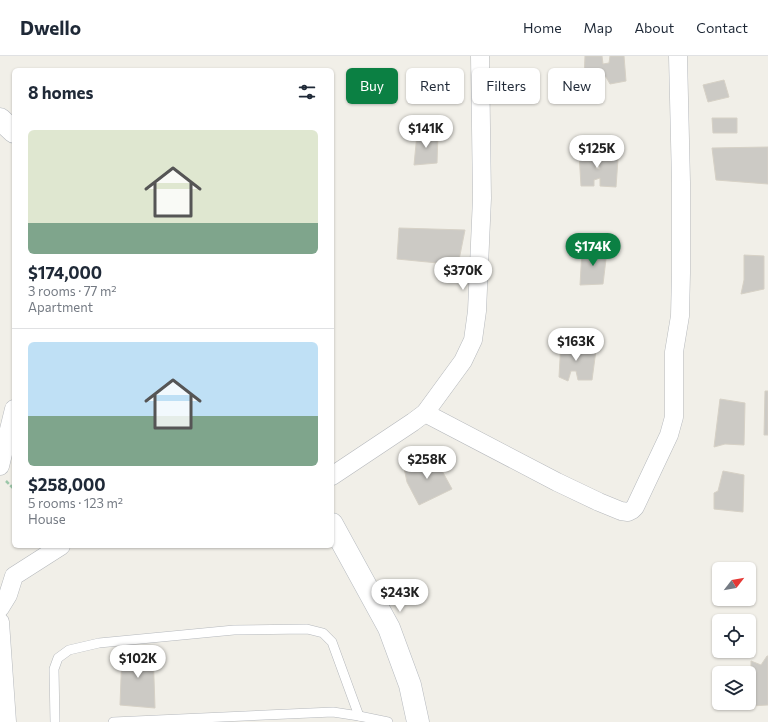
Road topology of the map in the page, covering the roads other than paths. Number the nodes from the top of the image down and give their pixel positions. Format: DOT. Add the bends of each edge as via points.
graph roads {
  1 [pos="480,56"];
  2 [pos="678,56"];
  3 [pos="0,119"];
  4 [pos="12,130"];
  5 [pos="425,413"];
  6 [pos="12,417"];
  7 [pos="0,466"];
  8 [pos="334,475"];
  9 [pos="334,528"];
  10 [pos="58,548"];
  11 [pos="0,608"];
  12 [pos="0,622"];
  13 [pos="359,716"];
  14 [pos="55,721"];
  15 [pos="7,722"];
  16 [pos="64,722"];
  17 [pos="113,722"];
  18 [pos="388,722"];
  19 [pos="418,722"];
  1 -- 5 [label="street" via="482,198 477,311 473,340 463,362"];
  2 -- 5 [label="street" via="681,273 680,316 674,352 674,417 669,435 635,507 628,512 599,502"];
  3 -- 4 [label="street"];
  5 -- 8 [label="street"];
  6 -- 7 [label="street"];
  9 -- 19 [label="street" via="388,628 410,685"];
  10 -- 11 [label="street" via="14,576 8,595"];
  12 -- 15 [label="street"];
  13 -- 14 [label="lane" via="332,642 323,633 307,629 234,630 107,642 69,650 58,658 54,668"];
  13 -- 17 [label="lane" via="333,712"];
  13 -- 18 [label="lane"];
  14 -- 16 [label="lane"];
}
